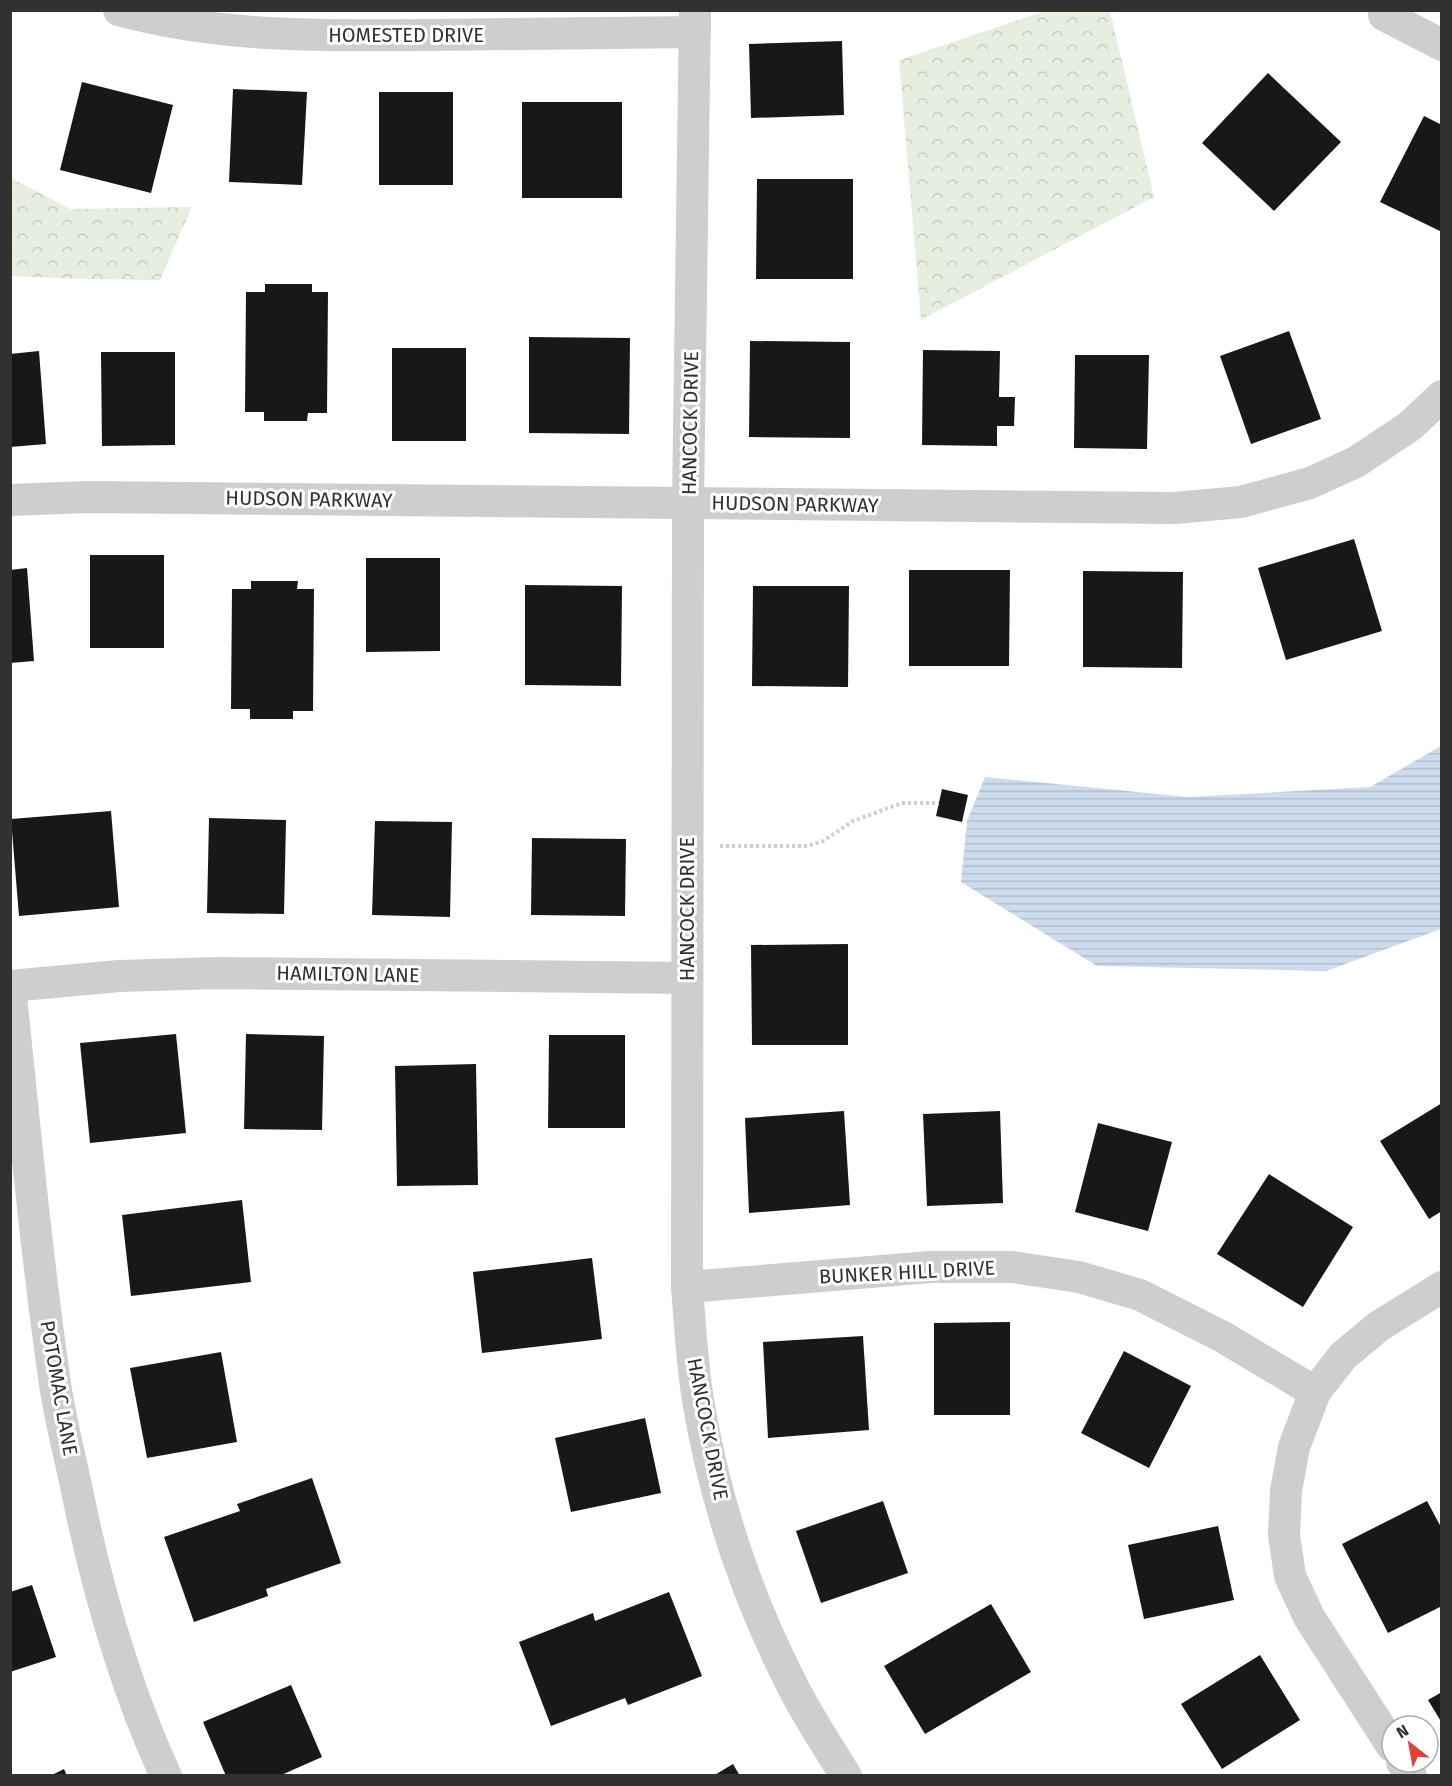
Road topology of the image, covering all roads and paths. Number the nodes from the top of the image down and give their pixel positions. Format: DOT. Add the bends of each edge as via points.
graph roads {
  1 [pos="119,10"];
  2 [pos="1383,15"];
  3 [pos="695,21"];
  4 [pos="1442,45"];
  5 [pos="1442,396"];
  6 [pos="10,500"];
  7 [pos="688,502"];
  8 [pos="939,803"];
  9 [pos="710,846"];
  10 [pos="686,978"];
  11 [pos="10,987"];
  12 [pos="687,1287"];
  13 [pos="1442,1287"];
  14 [pos="1315,1392"];
  15 [pos="1380,1727"];
  16 [pos="166,1776"];
  17 [pos="846,1776"];
  1 -- 3 [label="street, HOMESTED DRIVE" via="152,20 225,31 323,36"];
  2 -- 4 [label="street"];
  3 -- 7 [label="street, HANCOCK DRIVE"];
  5 -- 7 [label="street, HUDSON PARKWAY" via="1410,426 1356,462 1310,483 1241,502 1174,508"];
  6 -- 7 [label="street, HUDSON PARKWAY" via="101,497"];
  7 -- 10 [label="street, HANCOCK DRIVE"];
  8 -- 9 [label="path" via="902,803 807,846"];
  10 -- 11 [label="street, HAMILTON LANE" via="219,973 119,976"];
  10 -- 12 [label="street, HANCOCK DRIVE"];
  11 -- 16 [label="street, POTOMAC LANE" via="55,1386 85,1532 119,1660"];
  12 -- 14 [label="street, BUNKER HILL DRIVE" via="931,1267 1012,1267 1079,1277 1140,1295 1223,1337"];
  12 -- 17 [label="street, HANCOCK DRIVE" via="698,1400 710,1461 736,1551 790,1682"];
  13 -- 14 [label="street" via="1379,1326 1343,1356"];
  14 -- 15 [label="street" via="1294,1447 1286,1491 1284,1535 1290,1576 1309,1617"];
}
